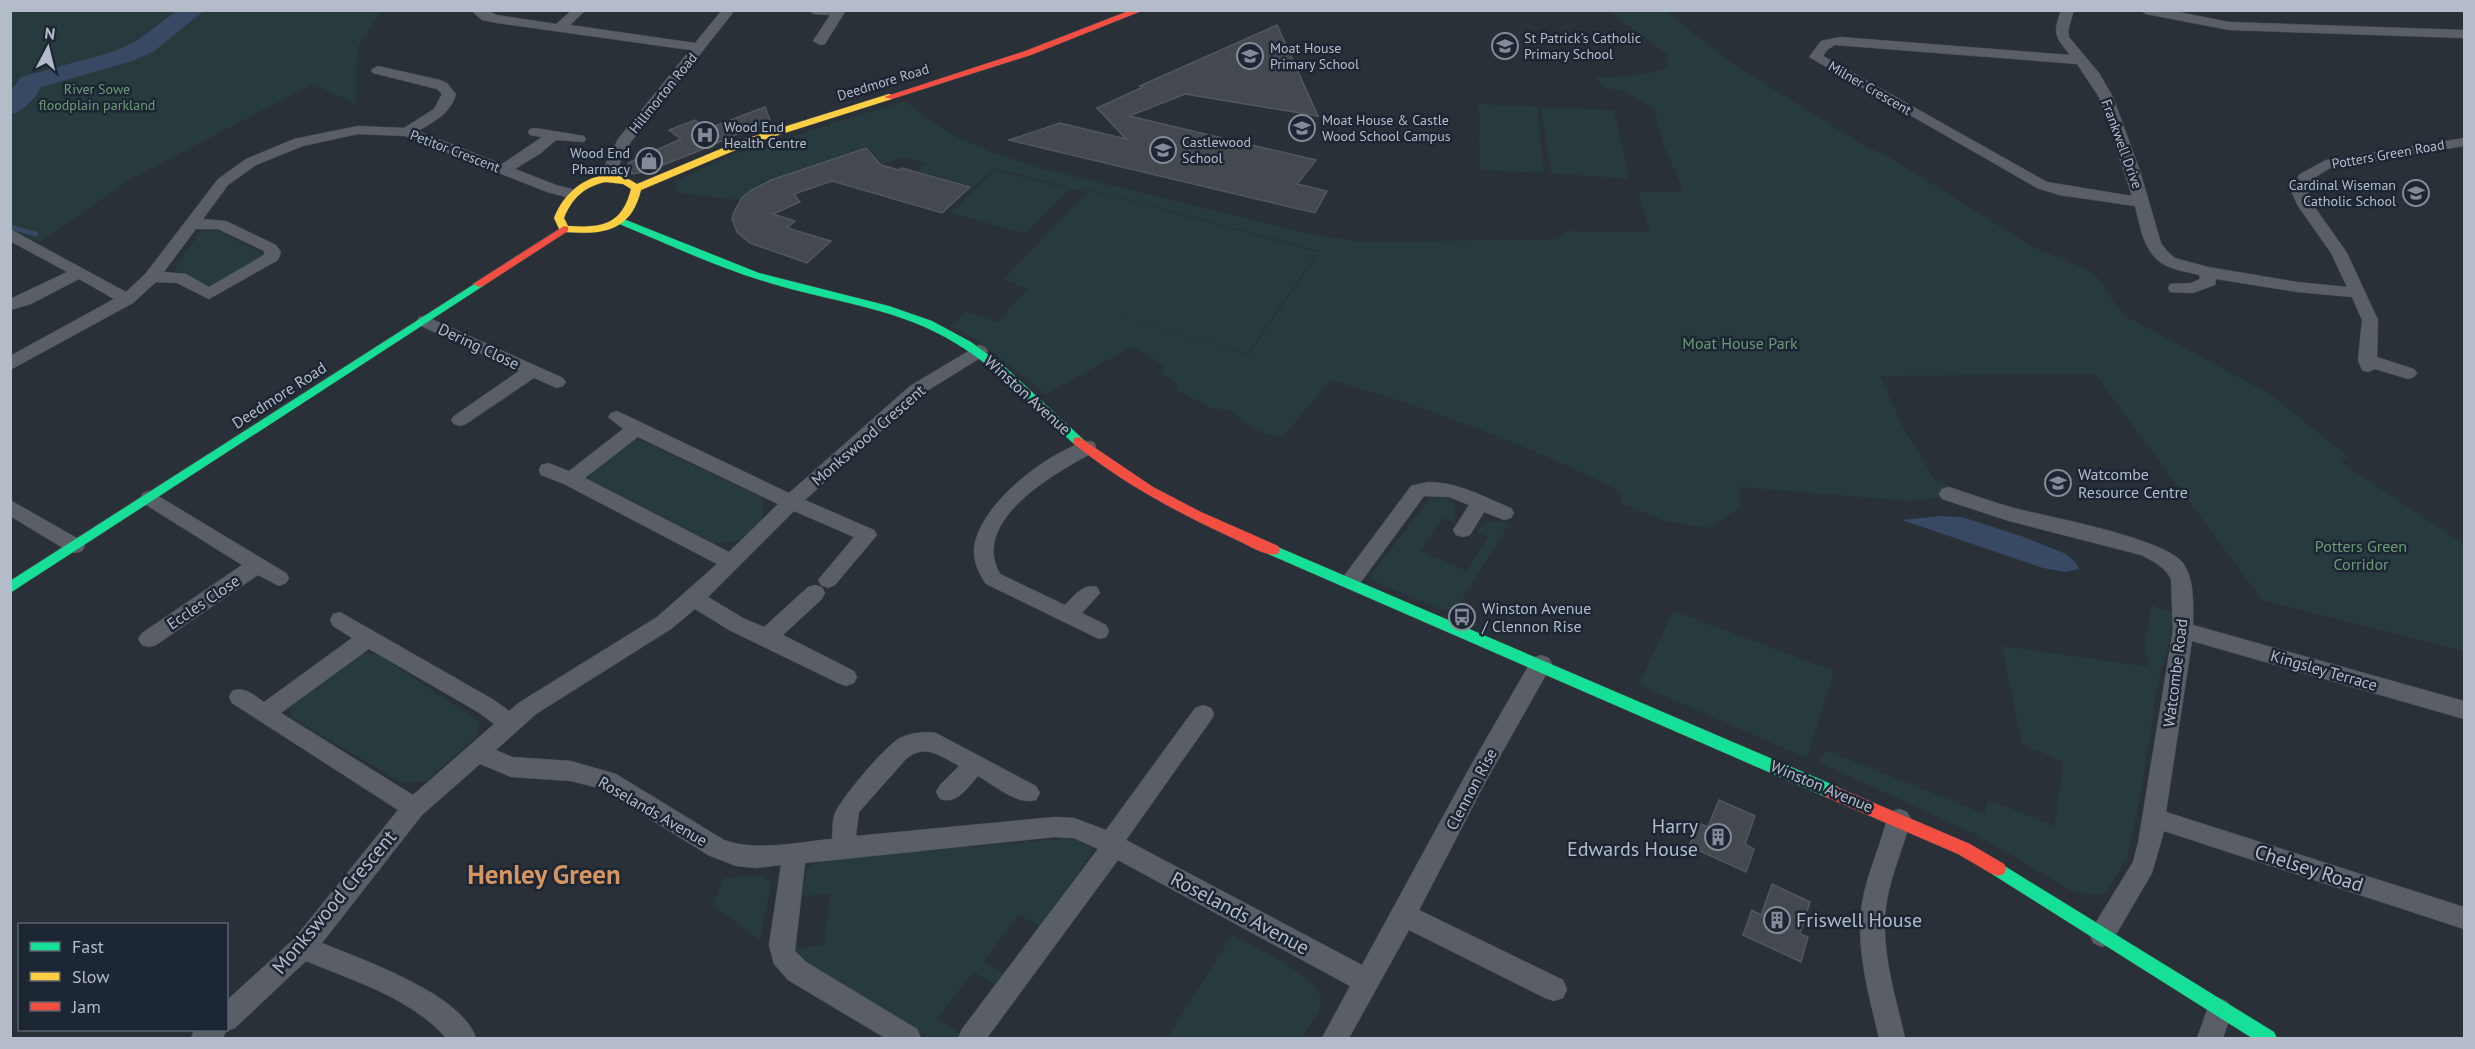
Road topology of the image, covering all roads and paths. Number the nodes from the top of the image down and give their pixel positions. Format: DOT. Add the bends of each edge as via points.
graph roads {
  1 [pos="477,10"];
  2 [pos="580,10"];
  3 [pos="729,10"];
  4 [pos="814,10"];
  5 [pos="1140,10"];
  6 [pos="2068,10"];
  7 [pos="2146,10"];
  8 [pos="2231,10"];
  9 [pos="839,11"];
  10 [pos="2245,27"];
  11 [pos="559,28"];
  12 [pos="2464,34"];
  13 [pos="820,41"];
  14 [pos="700,48"];
  15 [pos="2081,60"];
  16 [pos="378,70"];
  17 [pos="407,132"];
  18 [pos="535,132"];
  19 [pos="552,136"];
  20 [pos="579,139"];
  21 [pos="2464,141"];
  22 [pos="503,170"];
  23 [pos="605,179"];
  24 [pos="636,188"];
  25 [pos="570,193"];
  26 [pos="2142,202"];
  27 [pos="621,222"];
  28 [pos="190,225"];
  29 [pos="564,229"];
  30 [pos="10,234"];
  31 [pos="80,272"];
  32 [pos="2206,272"];
  33 [pos="152,277"];
  34 [pos="2176,288"];
  35 [pos="2358,293"];
  36 [pos="127,299"];
  37 [pos="10,305"];
  38 [pos="425,321"];
  39 [pos="979,351"];
  40 [pos="10,364"];
  41 [pos="532,371"];
  42 [pos="2408,373"];
  43 [pos="557,382"];
  44 [pos="617,417"];
  45 [pos="460,420"];
  46 [pos="636,429"];
  47 [pos="1087,447"];
  48 [pos="548,470"];
  49 [pos="571,479"];
  50 [pos="1949,494"];
  51 [pos="150,498"];
  52 [pos="791,502"];
  53 [pos="1480,504"];
  54 [pos="10,507"];
  55 [pos="1504,513"];
  56 [pos="1463,530"];
  57 [pos="75,546"];
  58 [pos="731,562"];
  59 [pos="257,565"];
  60 [pos="279,578"];
  61 [pos="1351,582"];
  62 [pos="10,588"];
  63 [pos="1090,593"];
  64 [pos="694,598"];
  65 [pos="1067,615"];
  66 [pos="340,620"];
  67 [pos="2183,630"];
  68 [pos="1099,631"];
  69 [pos="767,637"];
  70 [pos="368,638"];
  71 [pos="149,639"];
  72 [pos="1541,664"];
  73 [pos="846,677"];
  74 [pos="240,697"];
  75 [pos="2464,711"];
  76 [pos="264,714"];
  77 [pos="1203,714"];
  78 [pos="509,723"];
  79 [pos="478,751"];
  80 [pos="975,764"];
  81 [pos="948,792"];
  82 [pos="1028,793"];
  83 [pos="414,808"];
  84 [pos="2154,818"];
  85 [pos="1899,819"];
  86 [pos="1112,845"];
  87 [pos="843,848"];
  88 [pos="795,852"];
  89 [pos="1404,915"];
  90 [pos="2464,918"];
  91 [pos="2102,935"];
  92 [pos="303,946"];
  93 [pos="1366,981"];
  94 [pos="1554,989"];
  95 [pos="2219,1011"];
  96 [pos="228,1017"];
  97 [pos="463,1038"];
  98 [pos="908,1038"];
  99 [pos="971,1038"];
  100 [pos="1335,1038"];
  101 [pos="1892,1038"];
  102 [pos="2210,1038"];
  103 [pos="2268,1038"];
  1 -- 11 [label="street" via="487,17"];
  2 -- 11 [label="street"];
  3 -- 14 [label="street, Hillmorton Road"];
  4 -- 9 [label="street"];
  5 -- 24 [label="street, Deedmore Road" via="1028,53 746,142"];
  6 -- 15 [label="street, Frankwell Drive" via="2061,31"];
  7 -- 10 [label="street"];
  8 -- 10 [label="street"];
  9 -- 13 [label="street"];
  10 -- 12 [label="street"];
  11 -- 14 [label="street"];
  14 -- 23 [label="street, Hillmorton Road" via="623,142"];
  15 -- 26 [label="street, Frankwell Drive" via="2114,114"];
  15 -- 26 [label="street, Milner Crescent" via="1852,41 1825,43 1816,57 2042,185"];
  16 -- 17 [label="street" via="435,83 448,94 440,110"];
  17 -- 22 [label="street, Petitor Crescent"];
  17 -- 28 [label="street, Petitor Crescent" via="358,130 283,147 251,162 223,182"];
  18 -- 19 [label="street"];
  19 -- 20 [label="street"];
  19 -- 22 [label="street"];
  21 -- 35 [label="street, Potters Green Road" via="2326,164 2305,177 2300,186 2303,200 2339,253"];
  22 -- 25 [label="street, Petitor Crescent"];
  23 -- 24 [label="street"];
  23 -- 25 [label="street" via="579,186"];
  24 -- 27 [label="street" via="631,213"];
  25 -- 29 [label="street" via="559,218"];
  26 -- 32 [label="street, Frankwell Drive" via="2153,243 2161,254 2169,261"];
  27 -- 29 [label="street" via="590,230"];
  27 -- 39 [label="street, Winston Avenue" via="772,281 902,313"];
  28 -- 33 [label="street, Petitor Crescent"];
  28 -- 33 [label="street" via="221,224 270,248 272,257 209,294 180,278"];
  29 -- 38 [label="street, Deedmore Road"];
  30 -- 31 [label="street"];
  31 -- 36 [label="street"];
  31 -- 37 [label="street"];
  32 -- 34 [label="street" via="2209,281 2193,288"];
  32 -- 35 [label="street"];
  33 -- 36 [label="street, Petitor Crescent"];
  35 -- 42 [label="street, Potters Green Road" via="2370,320 2368,363"];
  36 -- 40 [label="street, Petitor Crescent"];
  38 -- 41 [label="street, Dering Close"];
  38 -- 51 [label="street, Deedmore Road"];
  39 -- 47 [label="street, Winston Avenue"];
  39 -- 52 [label="street, Monkswood Crescent" via="916,390"];
  41 -- 43 [label="street, Dering Close"];
  41 -- 45 [label="street, Dering Close"];
  44 -- 46 [label="street"];
  46 -- 49 [label="street"];
  46 -- 52 [label="street"];
  47 -- 61 [label="street, Winston Avenue" via="1116,472 1162,498"];
  47 -- 65 [label="street" via="1014,494 994,519 984,547 988,573 993,579"];
  48 -- 49 [label="street"];
  49 -- 58 [label="street"];
  50 -- 67 [label="street, Watcombe Road" via="2009,514 2147,549 2164,558 2181,579"];
  51 -- 57 [label="street, Deedmore Road"];
  51 -- 59 [label="street, Eccles Close"];
  52 -- 58 [label="street, Monkswood Crescent"];
  52 -- 69 [label="street" via="867,535 821,587"];
  53 -- 55 [label="street"];
  53 -- 56 [label="street"];
  53 -- 61 [label="street" via="1440,488 1418,491"];
  54 -- 57 [label="street"];
  57 -- 62 [label="street, Deedmore Road"];
  58 -- 64 [label="street, Monkswood Crescent"];
  59 -- 60 [label="street, Eccles Close"];
  59 -- 71 [label="street, Eccles Close"];
  61 -- 72 [label="street, Winston Avenue"];
  63 -- 65 [label="street"];
  64 -- 69 [label="street" via="736,624"];
  64 -- 78 [label="street, Monkswood Crescent" via="643,638"];
  65 -- 68 [label="street"];
  66 -- 70 [label="street"];
  67 -- 75 [label="street, Kingsley Terrace"];
  67 -- 84 [label="street, Watcombe Road"];
  69 -- 73 [label="street"];
  70 -- 76 [label="street"];
  70 -- 78 [label="street"];
  72 -- 85 [label="street, Winston Avenue"];
  72 -- 89 [label="street, Clennon Rise"];
  74 -- 76 [label="street"];
  76 -- 83 [label="street"];
  77 -- 86 [label="street"];
  78 -- 79 [label="street, Monkswood Crescent"];
  79 -- 83 [label="street, Monkswood Crescent"];
  79 -- 88 [label="street, Roselands Avenue" via="511,767 571,771 608,781 717,848 736,855 756,857"];
  80 -- 81 [label="street"];
  80 -- 82 [label="street"];
  80 -- 87 [label="street" via="936,742 906,746 851,805 846,815"];
  83 -- 92 [label="street, Monkswood Crescent"];
  84 -- 90 [label="street, Chelsey Road"];
  84 -- 91 [label="street, Watcombe Road" via="2144,865"];
  85 -- 91 [label="street, Winston Avenue" via="1986,861"];
  85 -- 101 [label="street" via="1877,895 1873,932"];
  86 -- 87 [label="street, Roselands Avenue" via="1074,828 1055,827"];
  86 -- 93 [label="street, Roselands Avenue"];
  86 -- 99 [label="street"];
  87 -- 88 [label="street, Roselands Avenue"];
  88 -- 98 [label="street" via="783,957 797,971"];
  89 -- 93 [label="street, Clennon Rise"];
  89 -- 94 [label="street"];
  91 -- 95 [label="street, Winston Avenue"];
  92 -- 96 [label="street, Monkswood Crescent"];
  92 -- 97 [label="street" via="421,1001"];
  93 -- 100 [label="street, Clennon Rise"];
  95 -- 102 [label="street"];
  95 -- 103 [label="street, Winston Avenue"];
}
